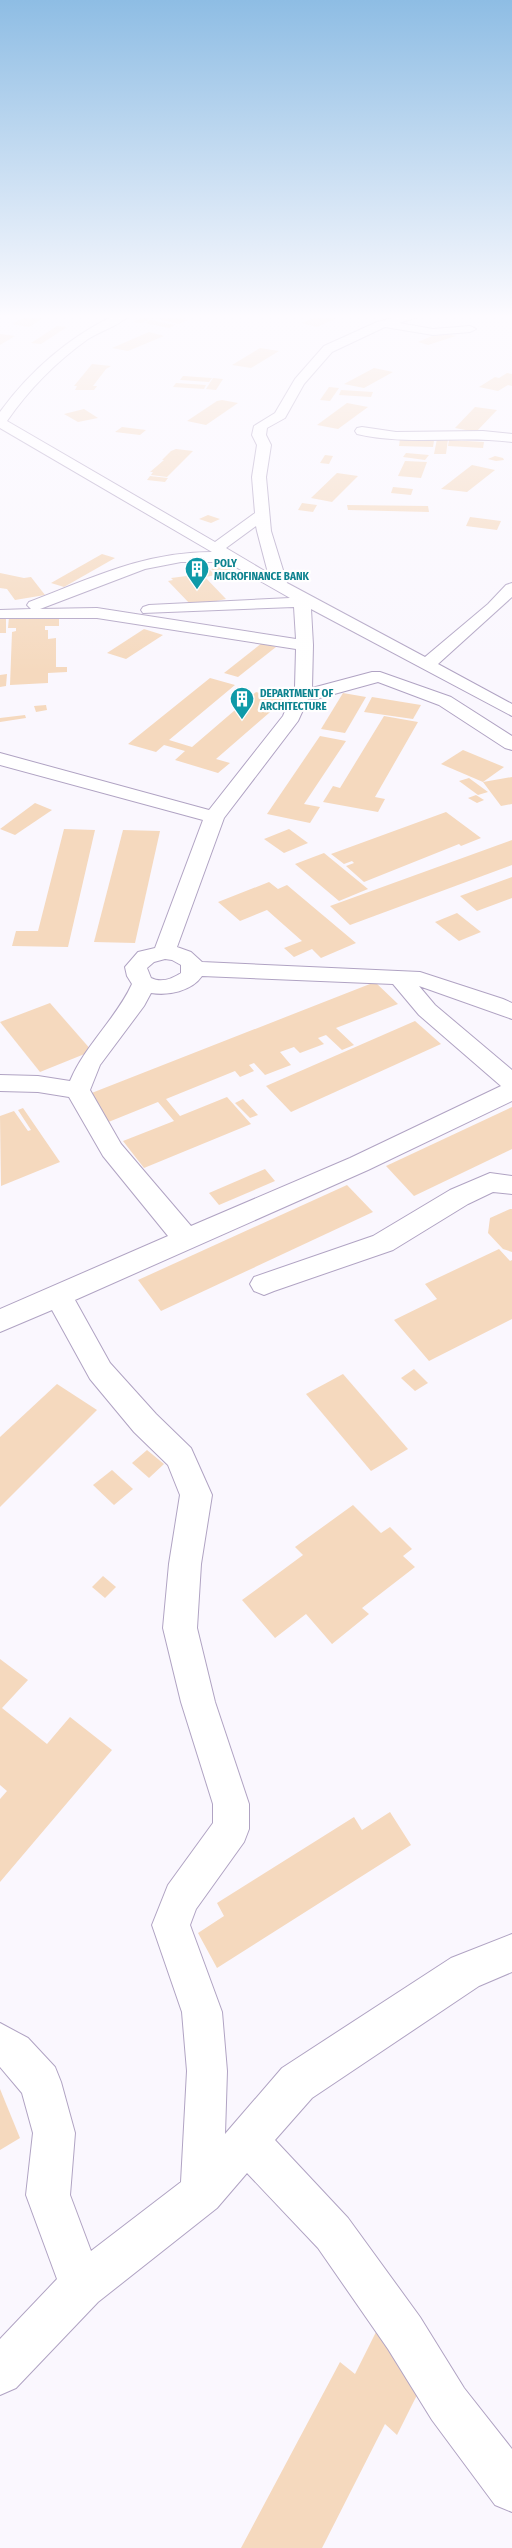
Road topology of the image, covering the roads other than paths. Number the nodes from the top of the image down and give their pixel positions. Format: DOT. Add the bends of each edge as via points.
graph roads {
  1 [pos="24,435"];
  2 [pos="259,435"];
  3 [pos="389,435"];
  4 [pos="433,435"];
  5 [pos="473,435"];
  6 [pos="512,438"];
  7 [pos="262,515"];
  8 [pos="216,548"];
  9 [pos="230,557"];
  10 [pos="280,586"];
  11 [pos="512,589"];
  12 [pos="301,600"];
  13 [pos="494,607"];
  14 [pos="512,608"];
  15 [pos="97,613"];
  16 [pos="2,614"];
  17 [pos="305,645"];
  18 [pos="427,665"];
  19 [pos="301,694"];
  20 [pos="512,711"];
  21 [pos="512,744"];
  22 [pos="0,759"];
  23 [pos="214,817"];
  24 [pos="164,952"];
  25 [pos="193,970"];
  26 [pos="400,978"];
  27 [pos="144,983"];
  28 [pos="512,1012"];
  29 [pos="0,1083"];
  30 [pos="512,1083"];
  31 [pos="78,1090"];
  32 [pos="512,1091"];
  33 [pos="512,1184"];
  34 [pos="186,1238"];
  35 [pos="264,1284"];
  36 [pos="58,1295"];
  37 [pos="0,1321"];
  38 [pos="512,1953"];
  39 [pos="0,2043"];
  40 [pos="249,2139"];
  41 [pos="202,2193"];
  42 [pos="82,2286"];
  43 [pos="0,2372"];
  44 [pos="512,2488"];
  1 -- 8 [label="street"];
  2 -- 7 [label="street" via="264,445 259,477"];
  3 -- 4 [label="street"];
  5 -- 6 [label="street"];
  7 -- 8 [label="street"];
  7 -- 10 [label="street"];
  8 -- 9 [label="street"];
  9 -- 10 [label="street"];
  9 -- 16 [label="street" via="181,557 141,565 51,600"];
  10 -- 12 [label="street"];
  11 -- 13 [label="street"];
  12 -- 15 [label="street"];
  12 -- 17 [label="street"];
  12 -- 18 [label="street"];
  13 -- 14 [label="street"];
  13 -- 18 [label="street"];
  15 -- 16 [label="street"];
  15 -- 17 [label="street"];
  17 -- 19 [label="street"];
  18 -- 20 [label="street"];
  19 -- 21 [label="street" via="316,694 380,677 445,701"];
  19 -- 23 [label="street" via="292,717"];
  22 -- 23 [label="street"];
  23 -- 24 [label="street"];
  24 -- 25 [label="street" via="182,955 192,964"];
  24 -- 27 [label="street" via="146,957 136,967 136,973"];
  25 -- 26 [label="street"];
  25 -- 27 [label="street" via="187,980 171,987"];
  26 -- 28 [label="street" via="420,979"];
  26 -- 30 [label="street" via="427,1010"];
  27 -- 31 [label="street" via="136,1001 89,1063"];
  29 -- 31 [label="street"];
  31 -- 34 [label="street" via="89,1117 126,1171"];
  32 -- 34 [label="street" via="359,1164"];
  33 -- 35 [label="street" via="490,1182 459,1197 383,1244"];
  34 -- 36 [label="street"];
  36 -- 37 [label="street"];
  36 -- 41 [label="street" via="100,1371 180,1457 196,1495 185,1564 180,1628 198,1702 231,1804 231,1829 181,1898 171,1925 202,2012 207,2071"];
  38 -- 40 [label="street" via="465,1972 297,2083"];
  39 -- 42 [label="street" via="14,2052 40,2082 54,2133 48,2195"];
  40 -- 41 [label="street"];
  40 -- 44 [label="street" via="265,2162 333,2233 404,2333 448,2404"];
  41 -- 42 [label="street"];
  42 -- 43 [label="street"];
}
